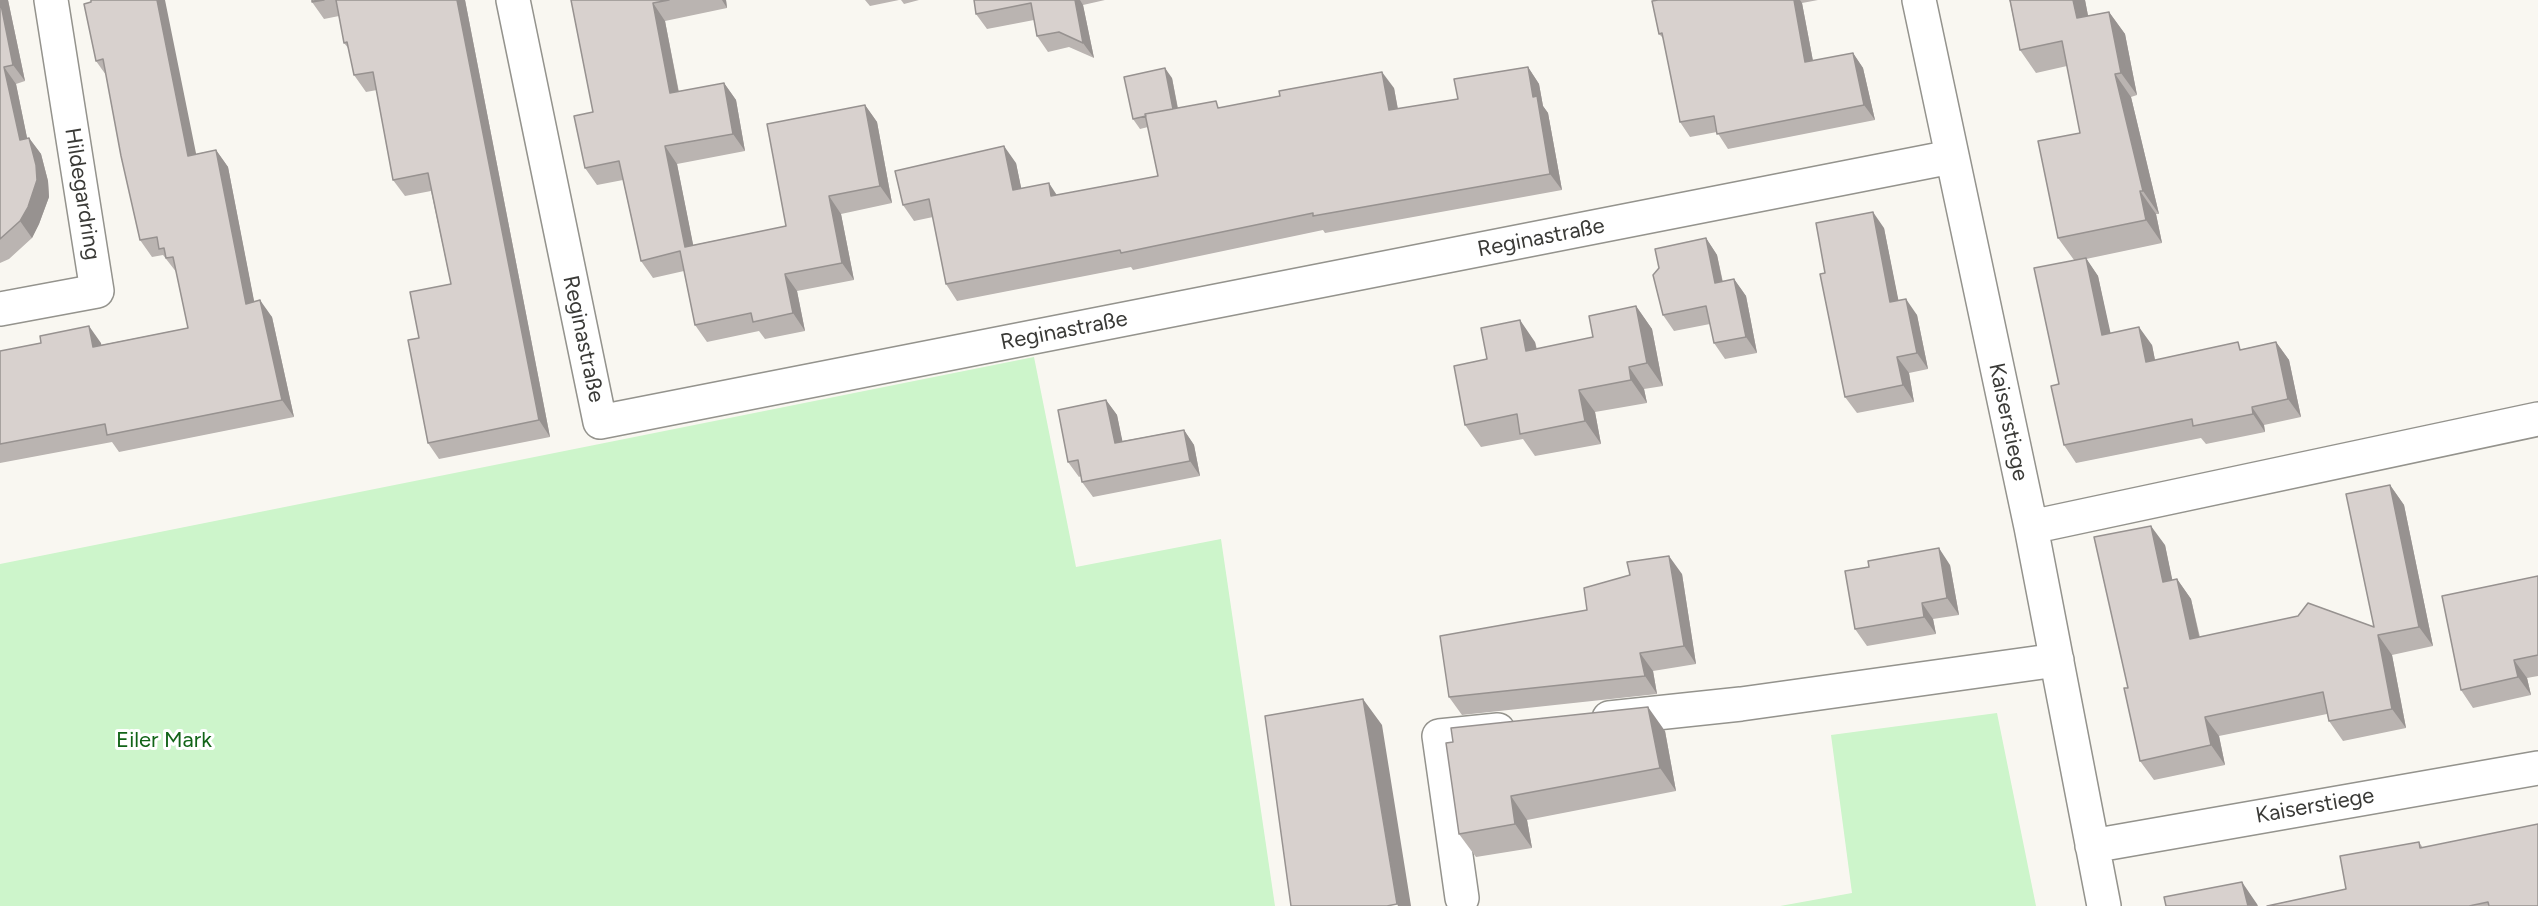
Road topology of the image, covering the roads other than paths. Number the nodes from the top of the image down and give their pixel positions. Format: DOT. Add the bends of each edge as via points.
graph roads {
  1 [pos="51,0"];
  2 [pos="513,0"];
  3 [pos="1918,0"];
  4 [pos="1951,157"];
  5 [pos="0,309"];
  6 [pos="2538,419"];
  7 [pos="2031,527"];
  8 [pos="2057,660"];
  9 [pos="1578,721"];
  10 [pos="1532,726"];
  11 [pos="2538,768"];
  12 [pos="2092,846"];
  13 [pos="1462,898"];
  14 [pos="2104,906"];
  1 -- 5 [label="street, Hildegardring" via="97,291"];
  2 -- 4 [label="street, Reginastraße" via="600,422"];
  3 -- 4 [label="street, Kaiserstiege"];
  4 -- 7 [label="street, Kaiserstiege"];
  6 -- 7 [label="street"];
  7 -- 8 [label="street, Kaiserstiege"];
  8 -- 9 [label="street" via="1741,704"];
  8 -- 12 [label="street, Kaiserstiege"];
  10 -- 13 [label="street" via="1439,736"];
  11 -- 12 [label="street, Kaiserstiege"];
  12 -- 14 [label="street, Kaiserstiege"];
}
